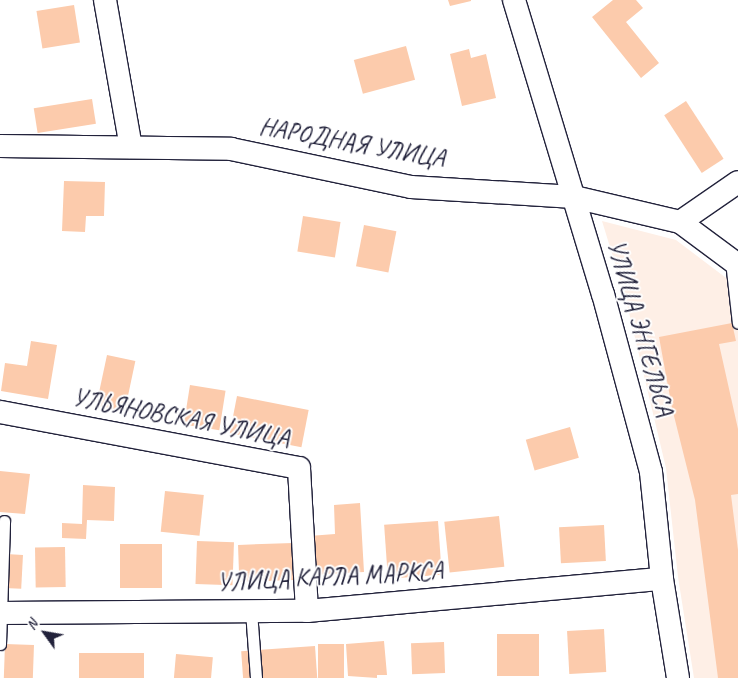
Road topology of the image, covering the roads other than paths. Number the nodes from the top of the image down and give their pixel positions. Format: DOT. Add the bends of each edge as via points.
graph roads {
  1 [pos="105,0"];
  2 [pos="514,0"];
  3 [pos="0,146"];
  4 [pos="131,148"];
  5 [pos="738,182"];
  6 [pos="574,197"];
  7 [pos="680,222"];
  8 [pos="735,262"];
  9 [pos="738,324"];
  10 [pos="0,412"];
  11 [pos="4,521"];
  12 [pos="662,579"];
  13 [pos="251,611"];
  14 [pos="308,611"];
  15 [pos="0,613"];
  16 [pos="0,644"];
  17 [pos="256,678"];
  18 [pos="678,678"];
  1 -- 4 [label="street"];
  2 -- 6 [label="street, УЛИЦА ЭНГЕЛЬСА"];
  3 -- 4 [label="street, НАРОДНАЯ УЛИЦА"];
  4 -- 6 [label="street, НАРОДНАЯ УЛИЦА" via="231,149 410,186"];
  5 -- 7 [label="street"];
  6 -- 7 [label="street, НАРОДНАЯ УЛИЦА"];
  6 -- 12 [label="street, УЛИЦА ЭНГЕЛЬСА" via="651,472"];
  7 -- 8 [label="street, НАРОДНАЯ УЛИЦА"];
  8 -- 9 [label="lane"];
  10 -- 14 [label="street, УЛЬЯНОВСКАЯ УЛИЦА" via="299,468"];
  11 -- 15 [label="lane"];
  12 -- 14 [label="street, УЛИЦА КАРЛА МАРКСА"];
  12 -- 18 [label="street, УЛИЦА ЭНГЕЛЬСА"];
  13 -- 14 [label="street, УЛИЦА КАРЛА МАРКСА"];
  13 -- 15 [label="street, УЛИЦА КАРЛА МАРКСА"];
  13 -- 17 [label="lane"];
  15 -- 16 [label="lane"];
}
